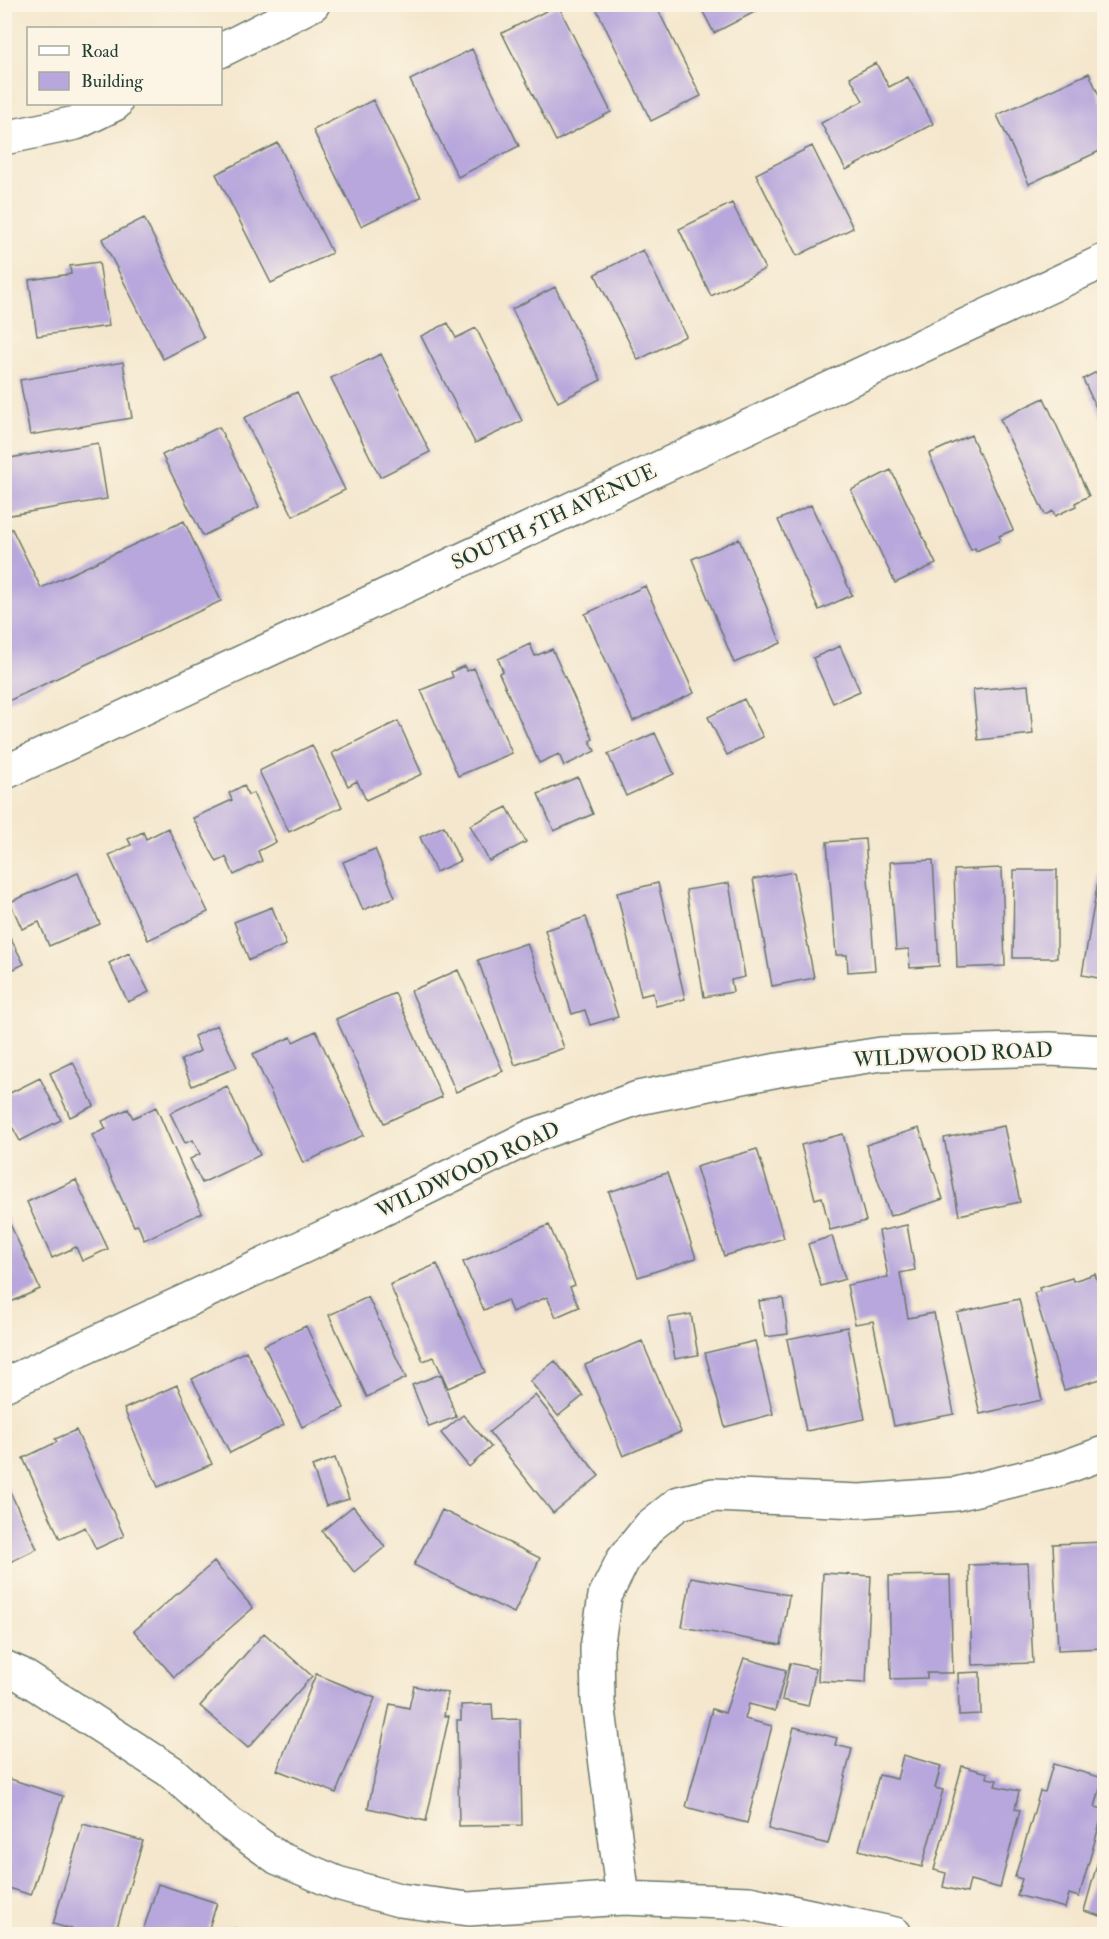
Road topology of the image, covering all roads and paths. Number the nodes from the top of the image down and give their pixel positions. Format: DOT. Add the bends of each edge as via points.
graph roads {
  1 [pos="313,4"];
  2 [pos="222,50"];
  3 [pos="113,105"];
  4 [pos="4,138"];
  5 [pos="1104,261"];
  6 [pos="4,773"];
  7 [pos="1104,1052"];
  8 [pos="4,1385"];
  9 [pos="1104,1453"];
  10 [pos="4,1667"];
  11 [pos="623,1898"];
  12 [pos="895,1935"];
  1 -- 2 [label="street"];
  3 -- 4 [label="street" via="76,123"];
  5 -- 6 [label="street, SOUTH 5TH AVENUE"];
  7 -- 8 [label="street, WILDWOOD ROAD" via="1050,1049 881,1054 638,1098 532,1136"];
  9 -- 11 [label="street" via="1060,1469 956,1494 860,1501 712,1495 679,1503 650,1526 623,1560 606,1596 597,1648 598,1702"];
  10 -- 11 [label="street" via="170,1771 278,1858 337,1883 399,1900 469,1909"];
  11 -- 12 [label="street" via="749,1903"];
}
